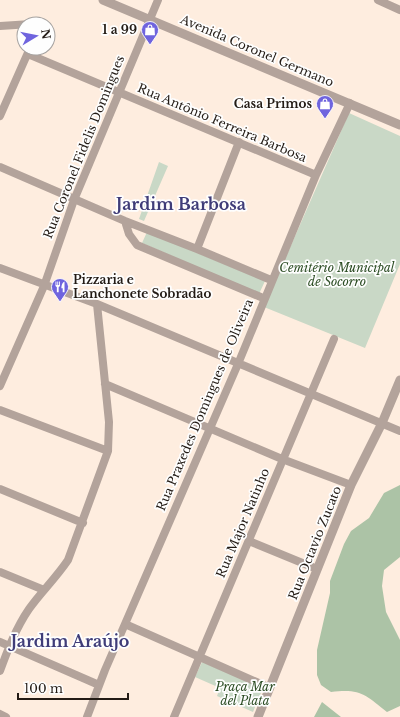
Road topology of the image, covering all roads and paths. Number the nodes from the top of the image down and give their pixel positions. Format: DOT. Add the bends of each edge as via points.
graph roads {
  1 [pos="103,0"];
  2 [pos="158,0"];
  3 [pos="378,0"];
  4 [pos="400,10"];
  5 [pos="150,18"];
  6 [pos="16,25"];
  7 [pos="0,26"];
  8 [pos="27,56"];
  9 [pos="40,56"];
  10 [pos="118,92"];
  11 [pos="350,103"];
  12 [pos="0,116"];
  13 [pos="400,125"];
  14 [pos="239,142"];
  15 [pos="0,167"];
  16 [pos="316,175"];
  17 [pos="74,200"];
  18 [pos="129,223"];
  19 [pos="198,249"];
  20 [pos="0,268"];
  21 [pos="271,280"];
  22 [pos="44,286"];
  23 [pos="263,298"];
  24 [pos="97,304"];
  25 [pos="334,339"];
  26 [pos="238,364"];
  27 [pos="400,380"];
  28 [pos="105,384"];
  29 [pos="0,386"];
  30 [pos="311,395"];
  31 [pos="0,410"];
  32 [pos="382,423"];
  33 [pos="209,427"];
  34 [pos="400,431"];
  35 [pos="108,451"];
  36 [pos="282,459"];
  37 [pos="351,485"];
  38 [pos="0,489"];
  39 [pos="82,523"];
  40 [pos="249,541"];
  41 [pos="317,568"];
  42 [pos="0,572"];
  43 [pos="44,590"];
  44 [pos="125,624"];
  45 [pos="0,642"];
  46 [pos="9,646"];
  47 [pos="199,658"];
  48 [pos="0,671"];
  49 [pos="99,685"];
  50 [pos="270,688"];
  51 [pos="0,714"];
  52 [pos="6,717"];
  53 [pos="87,717"];
  54 [pos="174,717"];
  55 [pos="258,717"];
  1 -- 5 [label="street, Avenida Coronel Germano"];
  2 -- 5 [label="street, Rua Coronel Fidelis Domingues"];
  3 -- 4 [label="street"];
  5 -- 10 [label="street, Rua Coronel Fidelis Domingues"];
  5 -- 11 [label="street, Avenida Coronel Germano"];
  6 -- 7 [label="street"];
  8 -- 12 [label="street"];
  9 -- 10 [label="street, Rua Antônio Ferreira Barbosa"];
  10 -- 14 [label="street, Rua Antônio Ferreira Barbosa"];
  10 -- 17 [label="street, Rua Coronel Fidelis Domingues"];
  11 -- 13 [label="street, Avenida Coronel Germano"];
  11 -- 16 [label="street, Rua Praxedes Domingues de Oliveira"];
  14 -- 16 [label="street, Rua Antônio Ferreira Barbosa"];
  14 -- 19 [label="street"];
  15 -- 17 [label="street"];
  16 -- 21 [label="street, Rua Praxedes Domingues de Oliveira"];
  17 -- 18 [label="street"];
  17 -- 22 [label="street, Rua Coronel Fidelis Domingues"];
  18 -- 19 [label="street"];
  18 -- 23 [label="street" via="129,234 137,245"];
  19 -- 21 [label="street"];
  20 -- 22 [label="street"];
  21 -- 23 [label="street, Rua Praxedes Domingues de Oliveira"];
  22 -- 24 [label="street"];
  22 -- 29 [label="street, Rua Coronel Fidelis Domingues"];
  23 -- 26 [label="street, Rua Praxedes Domingues de Oliveira"];
  24 -- 26 [label="street"];
  24 -- 28 [label="street"];
  25 -- 30 [label="street, Rua Major Natinho"];
  26 -- 30 [label="street"];
  26 -- 33 [label="street, Rua Praxedes Domingues de Oliveira"];
  27 -- 32 [label="street, Rua Octavio Zucato"];
  28 -- 33 [label="street"];
  28 -- 35 [label="street" via="109,422"];
  30 -- 32 [label="street"];
  30 -- 36 [label="street, Rua Major Natinho"];
  31 -- 35 [label="street"];
  32 -- 34 [label="street"];
  32 -- 37 [label="street, Rua Octavio Zucato"];
  33 -- 36 [label="street"];
  33 -- 44 [label="street, Rua Praxedes Domingues de Oliveira"];
  35 -- 39 [label="street"];
  36 -- 37 [label="street"];
  36 -- 40 [label="street, Rua Major Natinho"];
  37 -- 41 [label="street, Rua Octavio Zucato"];
  38 -- 39 [label="street"];
  39 -- 43 [label="street" via="68,560 58,576"];
  40 -- 41 [label="street"];
  40 -- 47 [label="street, Rua Major Natinho"];
  41 -- 50 [label="street, Rua Octavio Zucato"];
  42 -- 43 [label="street"];
  43 -- 46 [label="street" via="30,608"];
  44 -- 47 [label="street"];
  44 -- 49 [label="street, Rua Praxedes Domingues de Oliveira"];
  45 -- 46 [label="street"];
  46 -- 48 [label="street"];
  46 -- 49 [label="street"];
  47 -- 50 [label="street"];
  47 -- 54 [label="street, Rua Major Natinho"];
  49 -- 53 [label="street, Rua Praxedes Domingues de Oliveira"];
  50 -- 55 [label="street, Rua Octavio Zucato"];
  51 -- 52 [label="street"];
}
